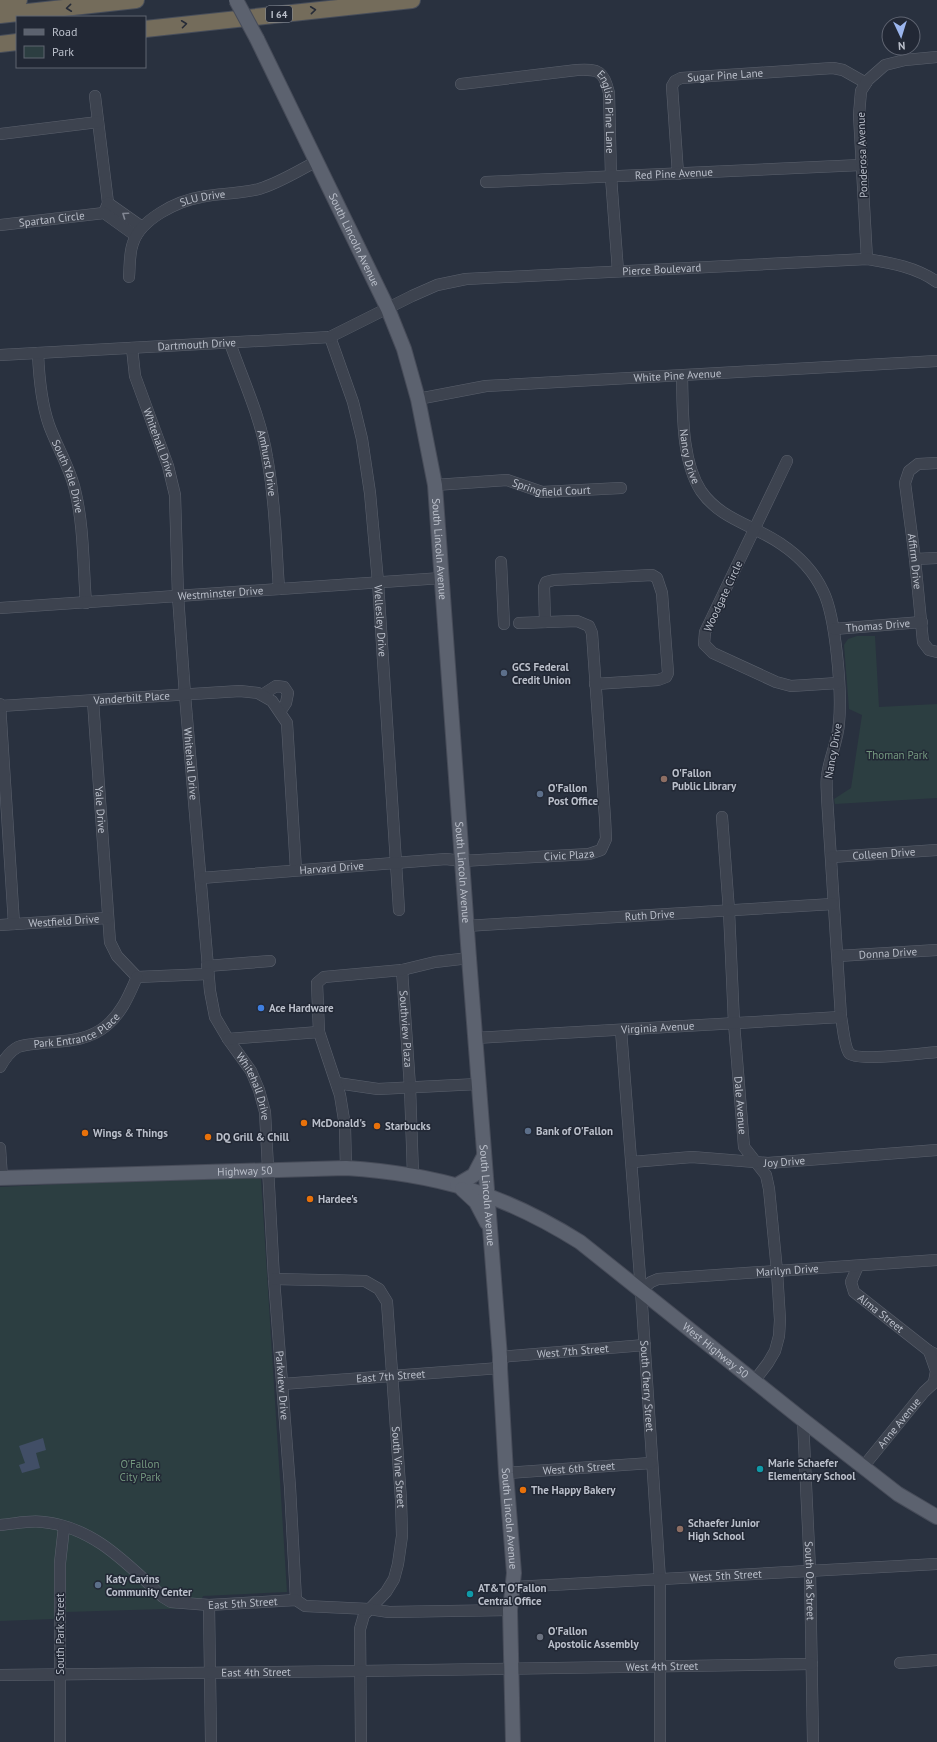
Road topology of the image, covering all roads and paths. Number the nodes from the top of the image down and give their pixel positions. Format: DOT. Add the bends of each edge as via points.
graph roads {
  1 [pos="19,0"];
  2 [pos="136,0"];
  3 [pos="236,0"];
  4 [pos="412,0"];
  5 [pos="0,2"];
  6 [pos="0,15"];
  7 [pos="146,29"];
  8 [pos="16,42"];
  9 [pos="0,44"];
  10 [pos="937,57"];
  11 [pos="866,83"];
  12 [pos="461,84"];
  13 [pos="95,96"];
  14 [pos="98,122"];
  15 [pos="0,134"];
  16 [pos="317,161"];
  17 [pos="862,165"];
  18 [pos="678,174"];
  19 [pos="611,177"];
  20 [pos="486,182"];
  21 [pos="106,208"];
  22 [pos="0,225"];
  23 [pos="139,232"];
  24 [pos="867,259"];
  25 [pos="618,271"];
  26 [pos="129,277"];
  27 [pos="937,282"];
  28 [pos="388,309"];
  29 [pos="330,337"];
  30 [pos="230,343"];
  31 [pos="132,348"];
  32 [pos="38,353"];
  33 [pos="0,355"];
  34 [pos="937,361"];
  35 [pos="682,376"];
  36 [pos="418,399"];
  37 [pos="787,461"];
  38 [pos="937,463"];
  39 [pos="436,485"];
  40 [pos="621,488"];
  41 [pos="753,530"];
  42 [pos="937,558"];
  43 [pos="915,559"];
  44 [pos="500,562"];
  45 [pos="442,578"];
  46 [pos="378,582"];
  47 [pos="279,589"];
  48 [pos="178,596"];
  49 [pos="86,603"];
  50 [pos="0,608"];
  51 [pos="545,622"];
  52 [pos="922,622"];
  53 [pos="519,623"];
  54 [pos="504,624"];
  55 [pos="834,629"];
  56 [pos="933,651"];
  57 [pos="838,683"];
  58 [pos="595,684"];
  59 [pos="262,695"];
  60 [pos="185,696"];
  61 [pos="93,701"];
  62 [pos="0,705"];
  63 [pos="280,712"];
  64 [pos="722,817"];
  65 [pos="3,825"];
  66 [pos="937,850"];
  67 [pos="832,857"];
  68 [pos="462,861"];
  69 [pos="395,864"];
  70 [pos="296,870"];
  71 [pos="201,878"];
  72 [pos="833,904"];
  73 [pos="399,910"];
  74 [pos="729,911"];
  75 [pos="107,918"];
  76 [pos="14,924"];
  77 [pos="0,925"];
  78 [pos="466,926"];
  79 [pos="937,950"];
  80 [pos="838,956"];
  81 [pos="468,958"];
  82 [pos="270,961"];
  83 [pos="208,970"];
  84 [pos="402,970"];
  85 [pos="137,978"];
  86 [pos="842,1017"];
  87 [pos="734,1023"];
  88 [pos="621,1030"];
  89 [pos="319,1032"];
  90 [pos="475,1038"];
  91 [pos="228,1039"];
  92 [pos="937,1052"];
  93 [pos="0,1068"];
  94 [pos="337,1083"];
  95 [pos="478,1084"];
  96 [pos="410,1087"];
  97 [pos="0,1148"];
  98 [pos="937,1150"];
  99 [pos="484,1155"];
  100 [pos="755,1161"];
  101 [pos="632,1162"];
  102 [pos="346,1168"];
  103 [pos="268,1170"];
  104 [pos="413,1175"];
  105 [pos="1,1178"];
  106 [pos="457,1185"];
  107 [pos="488,1194"];
  108 [pos="490,1230"];
  109 [pos="937,1260"];
  110 [pos="858,1266"];
  111 [pos="777,1271"];
  112 [pos="274,1279"];
  113 [pos="641,1290"];
  114 [pos="645,1345"];
  115 [pos="933,1353"];
  116 [pos="500,1362"];
  117 [pos="393,1377"];
  118 [pos="754,1380"];
  119 [pos="935,1381"];
  120 [pos="282,1384"];
  121 [pos="802,1420"];
  122 [pos="651,1463"];
  123 [pos="863,1466"];
  124 [pos="506,1473"];
  125 [pos="937,1517"];
  126 [pos="0,1525"];
  127 [pos="64,1527"];
  128 [pos="937,1564"];
  129 [pos="810,1570"];
  130 [pos="660,1580"];
  131 [pos="514,1587"];
  132 [pos="296,1600"];
  133 [pos="209,1605"];
  134 [pos="369,1609"];
  135 [pos="510,1610"];
  136 [pos="937,1660"];
  137 [pos="900,1663"];
  138 [pos="812,1664"];
  139 [pos="660,1667"];
  140 [pos="512,1669"];
  141 [pos="360,1672"];
  142 [pos="210,1673"];
  143 [pos="0,1675"];
  144 [pos="60,1675"];
  145 [pos="60,1742"];
  146 [pos="211,1742"];
  147 [pos="361,1742"];
  148 [pos="513,1742"];
  149 [pos="660,1742"];
  150 [pos="813,1742"];
  1 -- 5 [label="highway"];
  2 -- 6 [label="highway, one-way"];
  3 -- 16 [label="main road, South Lincoln Avenue, bridge"];
  7 -- 4 [label="highway, I 64, one-way"];
  8 -- 9 [label="highway"];
  10 -- 11 [label="street, Ponderosa Avenue" via="884,65"];
  11 -- 17 [label="street, Ponderosa Avenue" via="861,91 859,115"];
  11 -- 18 [label="street, Sugar Pine Lane" via="843,70 833,68 681,78 672,86"];
  12 -- 19 [label="street, English Pine Lane" via="577,70 600,72 606,80 609,93"];
  13 -- 14 [label="street"];
  14 -- 15 [label="street"];
  14 -- 21 [label="street"];
  16 -- 23 [label="street, SLU Drive" via="259,189 187,201 160,213"];
  16 -- 28 [label="main road, South Lincoln Avenue"];
  17 -- 18 [label="street, Red Pine Avenue"];
  17 -- 24 [label="street, Ponderosa Avenue"];
  18 -- 19 [label="street, Red Pine Avenue"];
  19 -- 20 [label="street, Red Pine Avenue"];
  19 -- 25 [label="street, English Pine Lane"];
  21 -- 22 [label="street, Spartan Circle"];
  21 -- 23 [label="street"];
  23 -- 26 [label="street" via="132,245"];
  24 -- 25 [label="street, Pierce Boulevard"];
  24 -- 27 [label="street, Pierce Boulevard" via="903,265"];
  25 -- 28 [label="street, Pierce Boulevard" via="466,279 437,285"];
  28 -- 29 [label="street, Dartmouth Drive"];
  28 -- 36 [label="main road, South Lincoln Avenue" via="404,349"];
  29 -- 30 [label="street, Dartmouth Drive"];
  29 -- 46 [label="street, Wellesley Drive" via="353,402 362,439"];
  30 -- 31 [label="street, Dartmouth Drive"];
  30 -- 47 [label="street, Amhurst Drive" via="267,456 273,500"];
  31 -- 32 [label="street, Dartmouth Drive"];
  31 -- 48 [label="street, Whitehall Drive" via="135,376 168,466 175,495"];
  32 -- 33 [label="street, Dartmouth Drive"];
  32 -- 49 [label="street, South Yale Drive" via="39,379 49,425 70,472 75,491"];
  34 -- 35 [label="street, White Pine Avenue"];
  35 -- 36 [label="street, White Pine Avenue" via="486,386"];
  35 -- 41 [label="street, Nancy Drive" via="683,430 694,475 701,490 722,513"];
  36 -- 39 [label="main road, South Lincoln Avenue"];
  37 -- 41 [label="street, Woodgate Circle"];
  38 -- 43 [label="street, Affirm Drive" via="918,464 909,471 905,483"];
  39 -- 40 [label="street, Springfield Court" via="507,480 542,492"];
  39 -- 45 [label="main road, South Lincoln Avenue"];
  41 -- 55 [label="street, Nancy Drive" via="781,543 812,573 824,592"];
  41 -- 57 [label="street, Woodgate Circle" via="705,632 704,644 713,653 776,682 791,686"];
  42 -- 43 [label="street"];
  43 -- 52 [label="street, Affirm Drive"];
  44 -- 54 [label="street"];
  45 -- 46 [label="street, Westminster Drive"];
  45 -- 68 [label="main road, South Lincoln Avenue"];
  46 -- 47 [label="street, Westminster Drive"];
  46 -- 69 [label="street, Wellesley Drive"];
  47 -- 48 [label="street, Westminster Drive"];
  48 -- 49 [label="street, Westminster Drive"];
  48 -- 60 [label="street, Whitehall Drive"];
  49 -- 50 [label="street, Westminster Drive"];
  51 -- 53 [label="street"];
  51 -- 58 [label="street" via="577,621 589,626 592,633"];
  51 -- 58 [label="street" via="546,582 652,575 658,578 662,593 668,673 666,677 658,680"];
  52 -- 55 [label="street, Thomas Drive"];
  52 -- 56 [label="street, Affirm Drive" via="923,642"];
  55 -- 57 [label="street, Nancy Drive"];
  57 -- 67 [label="street, Nancy Drive" via="839,722 827,775"];
  58 -- 68 [label="street, Civic Plaza" via="606,832 601,850 589,854"];
  59 -- 60 [label="street, Vanderbilt Place" via="240,691"];
  59 -- 63 [label="street, Vanderbilt Place" via="272,701"];
  59 -- 63 [label="street" via="276,686 284,687 288,693 286,703"];
  60 -- 61 [label="street, Vanderbilt Place"];
  60 -- 71 [label="street, Whitehall Drive"];
  61 -- 62 [label="street, Vanderbilt Place"];
  61 -- 75 [label="street, Yale Drive"];
  62 -- 65 [label="street"];
  63 -- 70 [label="street, Vanderbilt Place" via="287,723 288,732"];
  64 -- 74 [label="street, Dale Avenue"];
  65 -- 76 [label="street"];
  66 -- 67 [label="street, Colleen Drive"];
  67 -- 72 [label="street, Nancy Drive"];
  68 -- 69 [label="street, Harvard Drive" via="446,859"];
  68 -- 78 [label="main road, South Lincoln Avenue"];
  69 -- 70 [label="street, Harvard Drive"];
  69 -- 73 [label="street, Wellesley Drive"];
  70 -- 71 [label="street, Harvard Drive"];
  71 -- 83 [label="street, Whitehall Drive"];
  72 -- 74 [label="street, Ruth Drive"];
  72 -- 80 [label="street, Nancy Drive"];
  74 -- 78 [label="street, Ruth Drive"];
  74 -- 87 [label="street, Dale Avenue"];
  75 -- 76 [label="street, Westfield Drive"];
  75 -- 85 [label="street, Westfield Drive" via="113,949"];
  76 -- 77 [label="street, Westfield Drive"];
  78 -- 81 [label="main road, South Lincoln Avenue"];
  79 -- 80 [label="street, Donna Drive"];
  80 -- 86 [label="street, Nancy Drive"];
  81 -- 84 [label="street"];
  81 -- 90 [label="main road, South Lincoln Avenue"];
  82 -- 83 [label="street"];
  83 -- 85 [label="street"];
  83 -- 91 [label="street, Whitehall Drive" via="214,1017"];
  84 -- 89 [label="street" via="324,977 317,983"];
  84 -- 96 [label="street, Southview Plaza"];
  85 -- 93 [label="street, Park Entrance Place" via="120,1012 97,1033 73,1041 18,1047"];
  86 -- 87 [label="street, Virginia Avenue"];
  86 -- 92 [label="street, Nancy Drive" via="846,1049 854,1056"];
  87 -- 88 [label="street, Virginia Avenue"];
  87 -- 100 [label="street, Dale Avenue" via="744,1147"];
  88 -- 90 [label="street, Virginia Avenue"];
  88 -- 101 [label="street, South Cherry Street"];
  89 -- 91 [label="street"];
  89 -- 94 [label="street"];
  90 -- 95 [label="main road, South Lincoln Avenue"];
  91 -- 103 [label="street, Whitehall Drive" via="251,1071 260,1090 265,1112"];
  94 -- 96 [label="street" via="378,1088"];
  94 -- 102 [label="street" via="345,1126"];
  95 -- 96 [label="street"];
  95 -- 99 [label="main road, South Lincoln Avenue"];
  96 -- 104 [label="street, Southview Plaza"];
  97 -- 105 [label="street"];
  98 -- 100 [label="street, Joy Drive" via="768,1163"];
  99 -- 106 [label="main road" via="474,1175"];
  99 -- 107 [label="main road, South Lincoln Avenue"];
  100 -- 101 [label="street, Joy Drive" via="692,1157"];
  100 -- 111 [label="street, Dale Avenue" via="766,1175 769,1189"];
  101 -- 113 [label="street, South Cherry Street"];
  102 -- 103 [label="main road, Highway 50"];
  102 -- 104 [label="main road, Highway 50"];
  103 -- 105 [label="main road, Highway 50"];
  103 -- 112 [label="street, Parkview Drive"];
  104 -- 106 [label="main road, Highway 50"];
  106 -- 107 [label="main road, Highway 50"];
  106 -- 108 [label="main road" via="476,1202"];
  107 -- 108 [label="main road, South Lincoln Avenue"];
  107 -- 113 [label="main road, West Highway 50" via="555,1226 580,1242"];
  108 -- 116 [label="main road, South Lincoln Avenue"];
  109 -- 110 [label="street, Marilyn Drive"];
  110 -- 111 [label="street, Marilyn Drive"];
  110 -- 115 [label="street, Alma Street" via="851,1282 854,1292"];
  111 -- 113 [label="street, Marilyn Drive" via="658,1279"];
  111 -- 118 [label="street, Dale Avenue" via="779,1336 768,1363"];
  112 -- 117 [label="street, South Vine Street" via="365,1281 379,1289 387,1302"];
  112 -- 120 [label="street, Parkview Drive"];
  113 -- 114 [label="street, South Cherry Street"];
  113 -- 118 [label="main road, West Highway 50"];
  114 -- 116 [label="street, West 7th Street"];
  114 -- 122 [label="street, South Cherry Street"];
  115 -- 119 [label="street, Alma Street"];
  116 -- 117 [label="street, East 7th Street"];
  116 -- 124 [label="main road, South Lincoln Avenue"];
  117 -- 120 [label="street, East 7th Street"];
  117 -- 134 [label="street, South Vine Street" via="402,1536 394,1579 386,1592"];
  118 -- 121 [label="main road, West Highway 50"];
  119 -- 123 [label="street, Anne Avenue"];
  120 -- 132 [label="street, Parkview Drive"];
  121 -- 123 [label="main road, West Highway 50"];
  121 -- 129 [label="street, South Oak Street"];
  122 -- 124 [label="street, West 6th Street"];
  122 -- 130 [label="street, South Cherry Street"];
  123 -- 125 [label="main road, West Highway 50" via="898,1494"];
  124 -- 131 [label="main road, South Lincoln Avenue"];
  126 -- 127 [label="street, East 5th Street" via="43,1522"];
  127 -- 133 [label="street, East 5th Street" via="84,1532 101,1542 171,1602"];
  127 -- 144 [label="street, South Park Street" via="60,1563"];
  128 -- 129 [label="street, West 5th Street"];
  129 -- 130 [label="street, West 5th Street"];
  129 -- 138 [label="street, South Oak Street"];
  130 -- 131 [label="street, West 5th Street"];
  130 -- 139 [label="street, South Cherry Street"];
  131 -- 135 [label="main road, South Lincoln Avenue"];
  132 -- 133 [label="street, East 5th Street"];
  132 -- 134 [label="street, East 5th Street" via="305,1606"];
  133 -- 142 [label="street"];
  134 -- 135 [label="street, East 5th Street" via="389,1612"];
  134 -- 141 [label="street, South Vine Street" via="364,1615 360,1629"];
  135 -- 140 [label="main road, South Lincoln Avenue"];
  136 -- 137 [label="street"];
  138 -- 139 [label="street, West 4th Street"];
  138 -- 150 [label="street, South Oak Street"];
  139 -- 140 [label="street, West 4th Street"];
  139 -- 149 [label="street, South Cherry Street"];
  140 -- 141 [label="street, East 4th Street"];
  140 -- 148 [label="main road, South Lincoln Avenue"];
  141 -- 142 [label="street, East 4th Street"];
  141 -- 147 [label="street, South Vine Street"];
  142 -- 144 [label="street, East 4th Street"];
  142 -- 146 [label="street"];
  143 -- 144 [label="street, East 4th Street"];
  144 -- 145 [label="street, South Park Street"];
}
